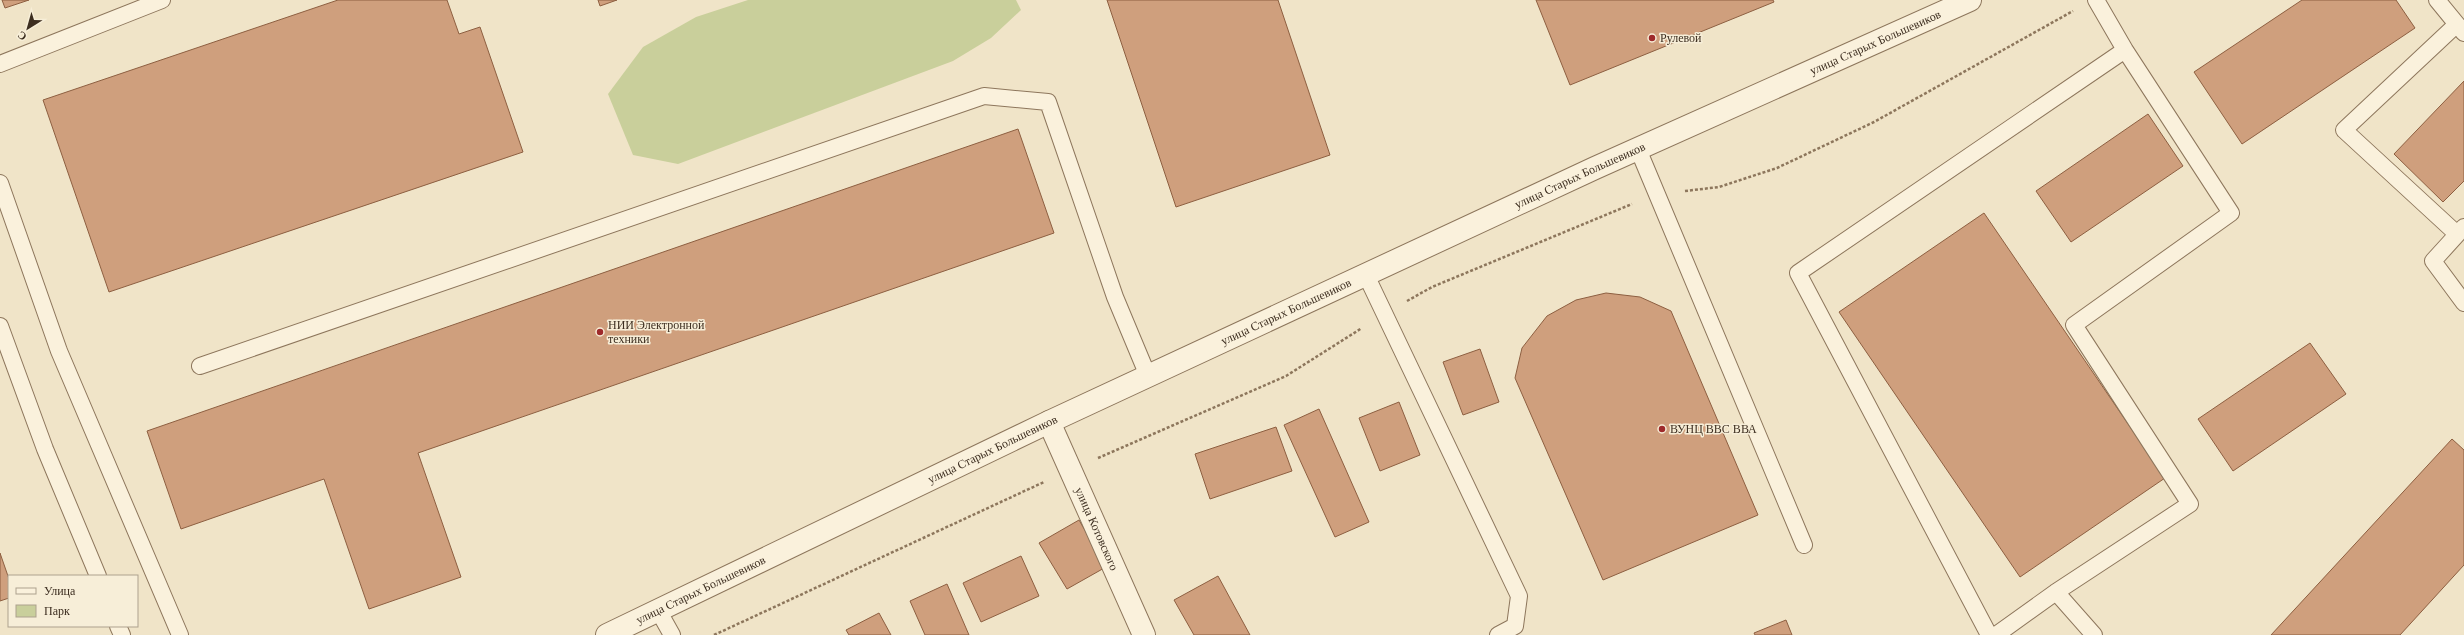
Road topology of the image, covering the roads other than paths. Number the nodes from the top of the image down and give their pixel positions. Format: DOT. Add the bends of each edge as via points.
graph roads {
  1 [pos="162,0"];
  2 [pos="1970,0"];
  3 [pos="2096,0"];
  4 [pos="2437,0"];
  5 [pos="2460,29"];
  6 [pos="2125,50"];
  7 [pos="0,64"];
  8 [pos="1638,149"];
  9 [pos="0,183"];
  10 [pos="2461,230"];
  11 [pos="1366,275"];
  12 [pos="2464,303"];
  13 [pos="0,326"];
  14 [pos="200,366"];
  15 [pos="1148,376"];
  16 [pos="1049,422"];
  17 [pos="1804,545"];
  18 [pos="98,575"];
  19 [pos="2056,592"];
  20 [pos="658,610"];
  21 [pos="180,635"];
  22 [pos="607,635"];
  23 [pos="672,635"];
  24 [pos="1144,635"];
  25 [pos="1498,635"];
  26 [pos="1989,635"];
  27 [pos="1996,635"];
  28 [pos="2094,635"];
  1 -- 7 [label="lane"];
  2 -- 8 [label="street, улица Старых Большевиков"];
  3 -- 6 [label="lane"];
  4 -- 5 [label="lane"];
  5 -- 10 [label="lane" via="2344,130"];
  6 -- 19 [label="lane" via="2232,213 2074,325 2190,504"];
  6 -- 26 [label="lane" via="1798,273"];
  8 -- 11 [label="street, улица Старых Большевиков"];
  8 -- 17 [label="lane"];
  9 -- 21 [label="lane" via="59,351"];
  10 -- 12 [label="lane" via="2433,261"];
  11 -- 15 [label="street, улица Старых Большевиков"];
  11 -- 25 [label="lane" via="1519,596 1515,626"];
  13 -- 18 [label="lane" via="45,449"];
  14 -- 15 [label="lane" via="984,96 1048,102 1115,297"];
  15 -- 16 [label="street, улица Старых Большевиков"];
  16 -- 20 [label="street, улица Старых Большевиков"];
  16 -- 24 [label="street, улица Котовского"];
  19 -- 27 [label="lane"];
  19 -- 28 [label="lane"];
  20 -- 22 [label="street, улица Старых Большевиков"];
  20 -- 23 [label="lane"];
}
